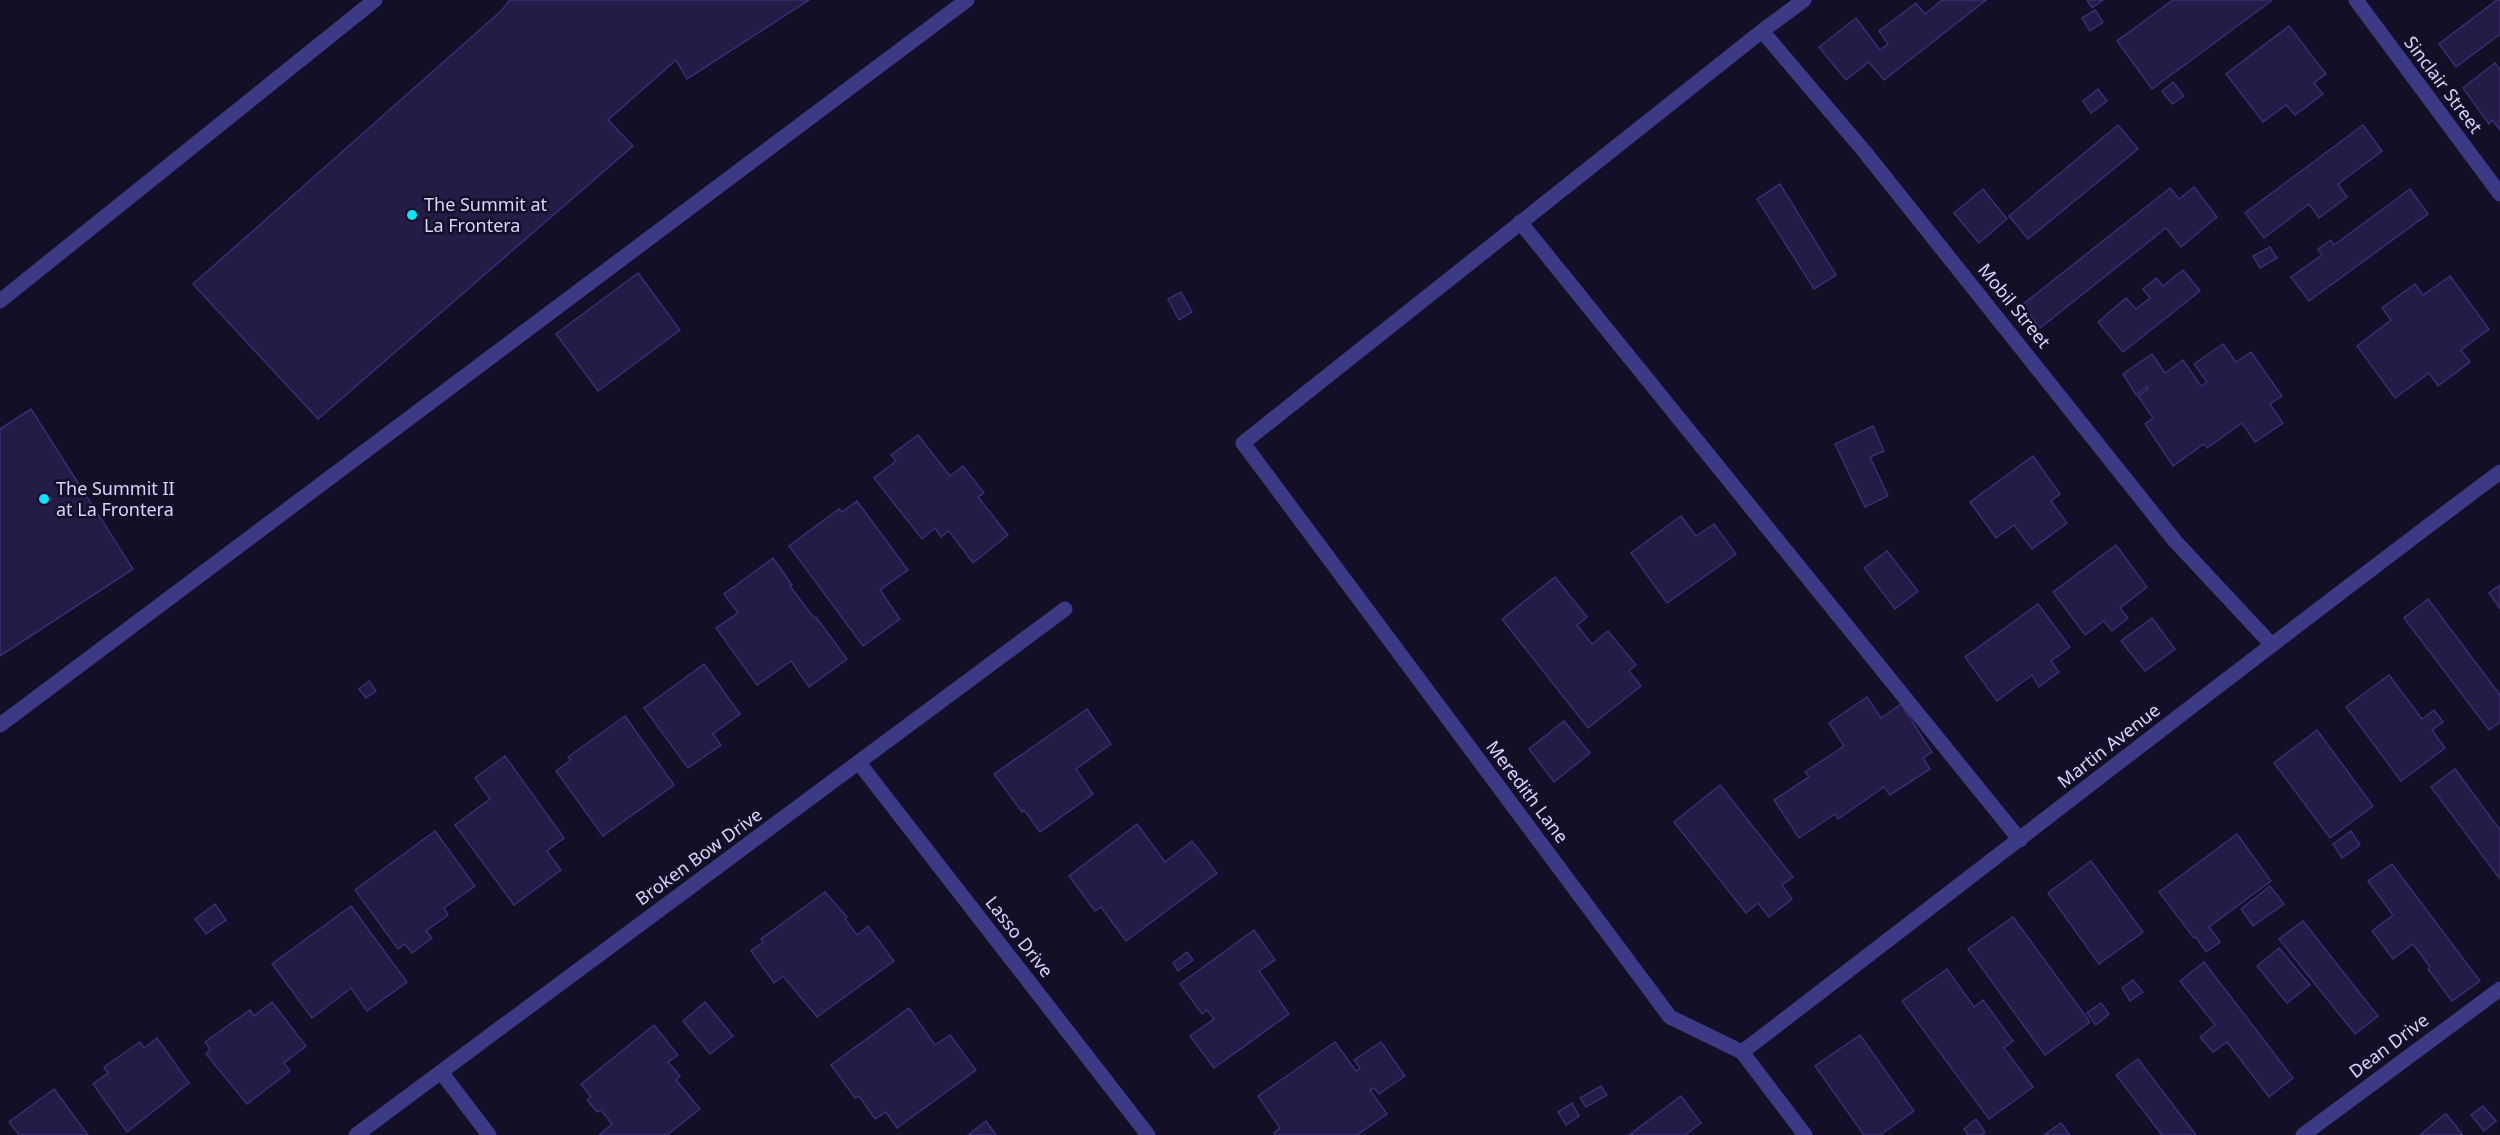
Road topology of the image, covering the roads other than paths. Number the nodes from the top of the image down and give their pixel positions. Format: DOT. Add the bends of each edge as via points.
graph roads {
  1 [pos="375,0"];
  2 [pos="967,0"];
  3 [pos="1804,0"];
  4 [pos="2356,0"];
  5 [pos="1762,31"];
  6 [pos="2500,194"];
  7 [pos="1520,222"];
  8 [pos="3,293"];
  9 [pos="2500,472"];
  10 [pos="1065,609"];
  11 [pos="2271,644"];
  12 [pos="0,725"];
  13 [pos="858,763"];
  14 [pos="2020,840"];
  15 [pos="2500,989"];
  16 [pos="1742,1052"];
  17 [pos="441,1072"];
  18 [pos="356,1135"];
  19 [pos="489,1135"];
  20 [pos="1148,1135"];
  21 [pos="1805,1135"];
  22 [pos="2303,1135"];
  1 -- 8 [label="street"];
  2 -- 12 [label="street"];
  3 -- 5 [label="street"];
  4 -- 6 [label="street, Sinclair Street"];
  5 -- 7 [label="street"];
  5 -- 11 [label="street, Mobil Street" via="1894,188 2175,541"];
  7 -- 14 [label="street"];
  7 -- 16 [label="street, Meredith Lane" via="1243,443 1670,1017"];
  9 -- 11 [label="street, Martin Avenue"];
  10 -- 13 [label="street, Broken Bow Drive"];
  11 -- 14 [label="street, Martin Avenue"];
  13 -- 17 [label="street, Broken Bow Drive"];
  13 -- 20 [label="street, Lasso Drive"];
  14 -- 16 [label="street, Martin Avenue"];
  15 -- 22 [label="street, Dean Drive"];
  16 -- 21 [label="street, Meredith Lane"];
  17 -- 18 [label="street, Broken Bow Drive"];
  17 -- 19 [label="street"];
}
